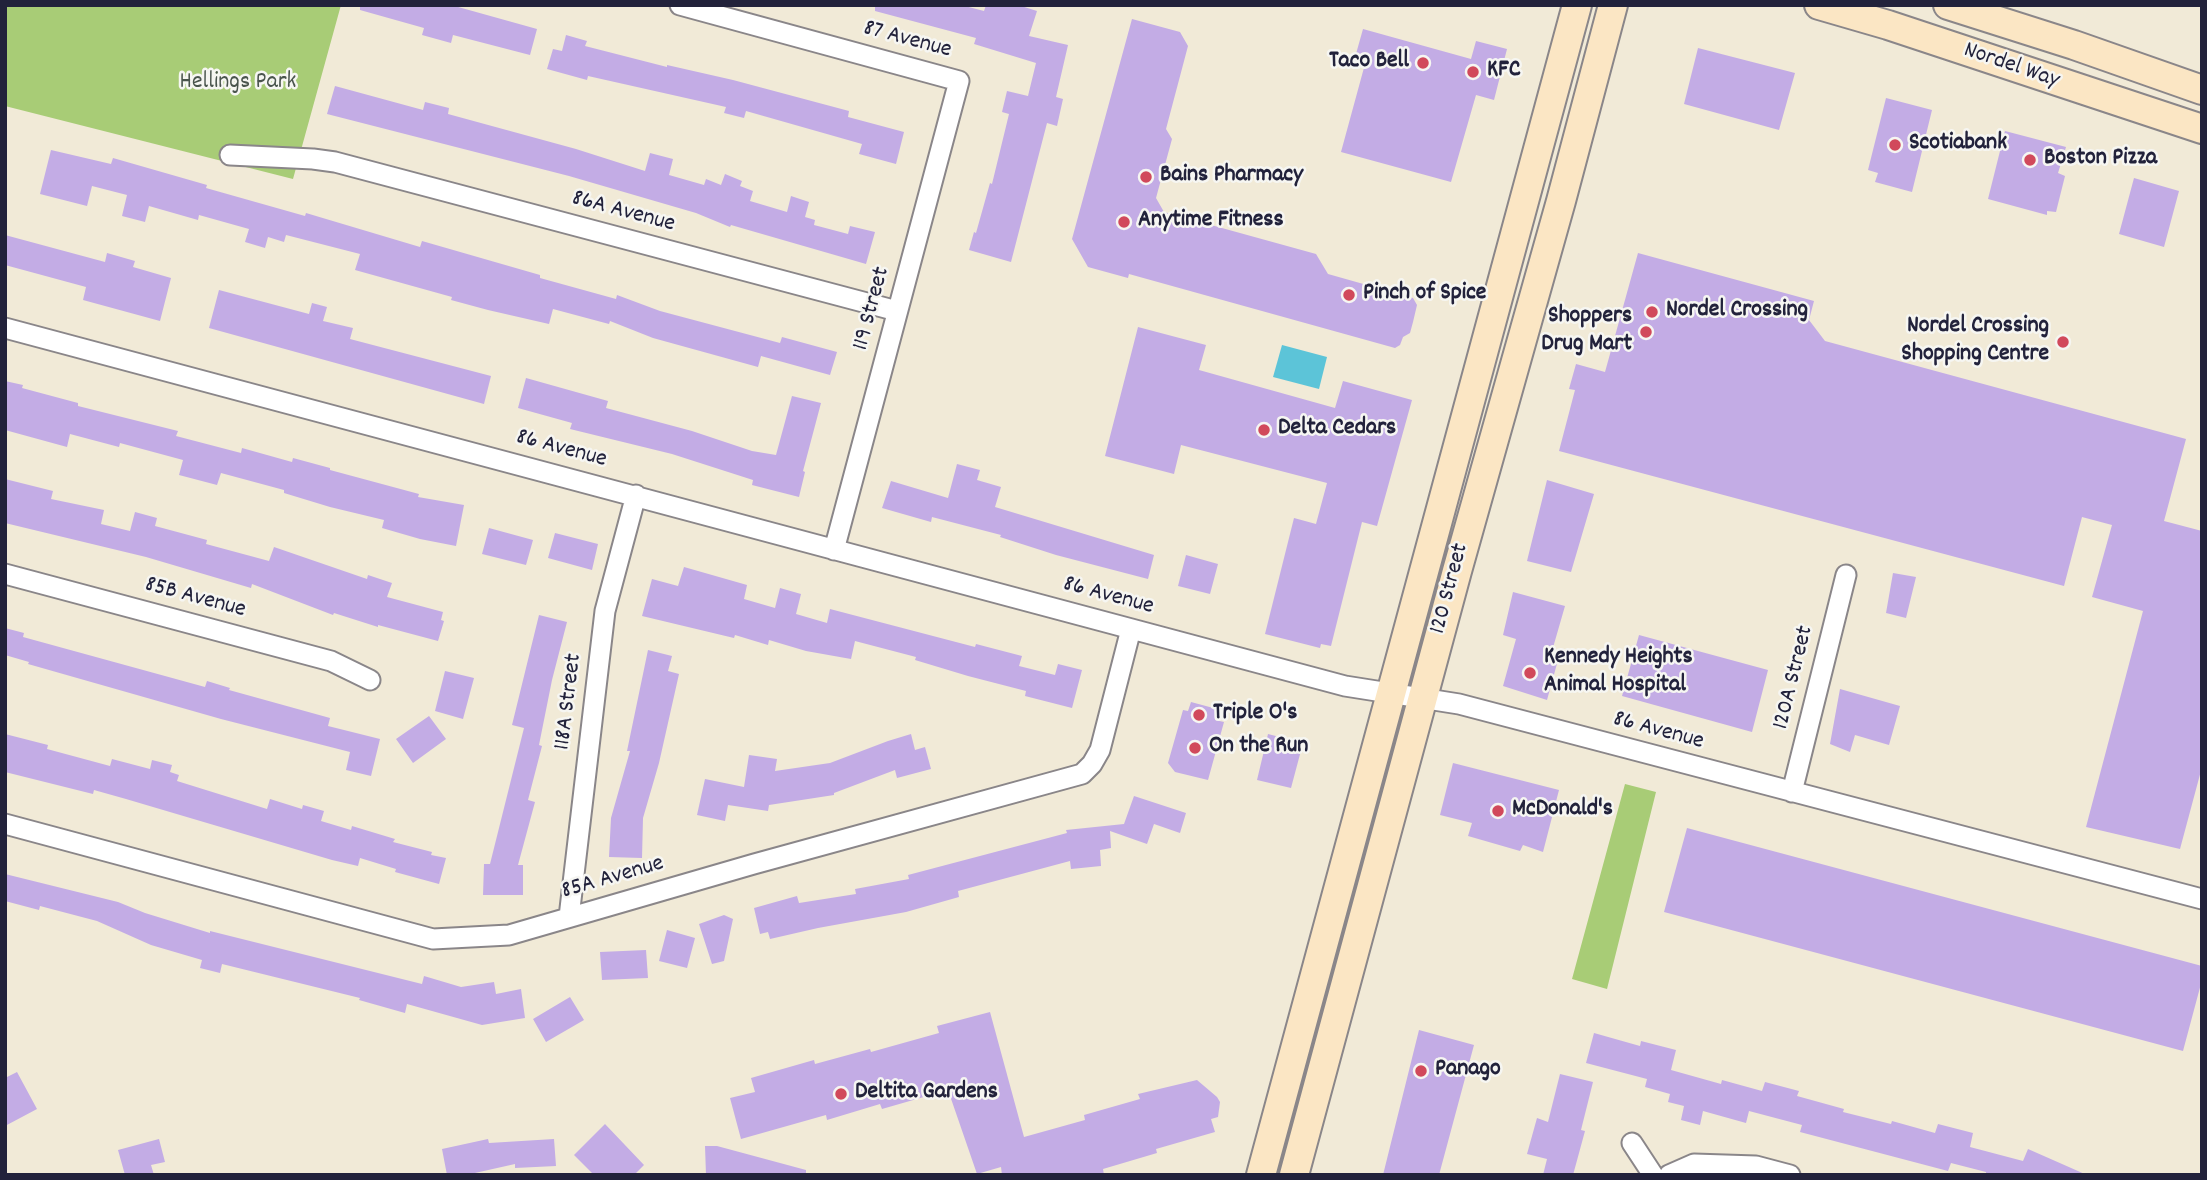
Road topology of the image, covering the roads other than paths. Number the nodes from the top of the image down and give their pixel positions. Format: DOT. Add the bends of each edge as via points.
graph roads {
  1 [pos="680,5"];
  2 [pos="1577,5"];
  3 [pos="1613,5"];
  4 [pos="1819,5"];
  5 [pos="1948,5"];
  6 [pos="959,81"];
  7 [pos="2202,90"];
  8 [pos="2202,130"];
  9 [pos="230,155"];
  10 [pos="1501,283"];
  11 [pos="897,312"];
  12 [pos="5,328"];
  13 [pos="1508,388"];
  14 [pos="636,495"];
  15 [pos="834,550"];
  16 [pos="5,574"];
  17 [pos="1846,575"];
  18 [pos="1131,629"];
  19 [pos="370,680"];
  20 [pos="1390,694"];
  21 [pos="1422,698"];
  22 [pos="1792,792"];
  23 [pos="5,824"];
  24 [pos="2202,900"];
  25 [pos="569,917"];
  26 [pos="1632,1143"];
  27 [pos="1261,1175"];
  28 [pos="1294,1175"];
  29 [pos="1653,1175"];
  30 [pos="1669,1175"];
  31 [pos="1790,1175"];
  1 -- 6 [label="street, 87 Avenue"];
  2 -- 10 [label="main road, 120 Street"];
  3 -- 13 [label="main road, 120 Street"];
  4 -- 8 [label="main road, Nordel Way"];
  5 -- 7 [label="main road, Nordel Way"];
  6 -- 11 [label="street, 119 Street"];
  9 -- 11 [label="street, 86A Avenue" via="335,162"];
  10 -- 13 [label="main road" via="1508,292 1510,310 1498,371"];
  10 -- 20 [label="main road, 120 Street"];
  11 -- 15 [label="street, 119 Street"];
  12 -- 14 [label="street, 86 Avenue"];
  13 -- 21 [label="main road, 120 Street"];
  14 -- 15 [label="street, 86 Avenue"];
  14 -- 25 [label="street, 118A Street" via="605,611"];
  15 -- 18 [label="street, 86 Avenue"];
  16 -- 19 [label="street, 85B Avenue" via="331,661"];
  17 -- 22 [label="street, 120A Street"];
  18 -- 20 [label="street, 86 Avenue"];
  18 -- 25 [label="street, 85A Avenue" via="1100,750 1082,774"];
  20 -- 21 [label="street, 86 Avenue"];
  20 -- 27 [label="main road, 120 Street"];
  21 -- 22 [label="street, 86 Avenue"];
  21 -- 28 [label="main road, 120 Street"];
  22 -- 24 [label="street, 86 Avenue"];
  23 -- 25 [label="street, 85A Avenue" via="433,939 509,935"];
  26 -- 29 [label="street"];
  30 -- 31 [label="street" via="1694,1164 1756,1166"];
}
